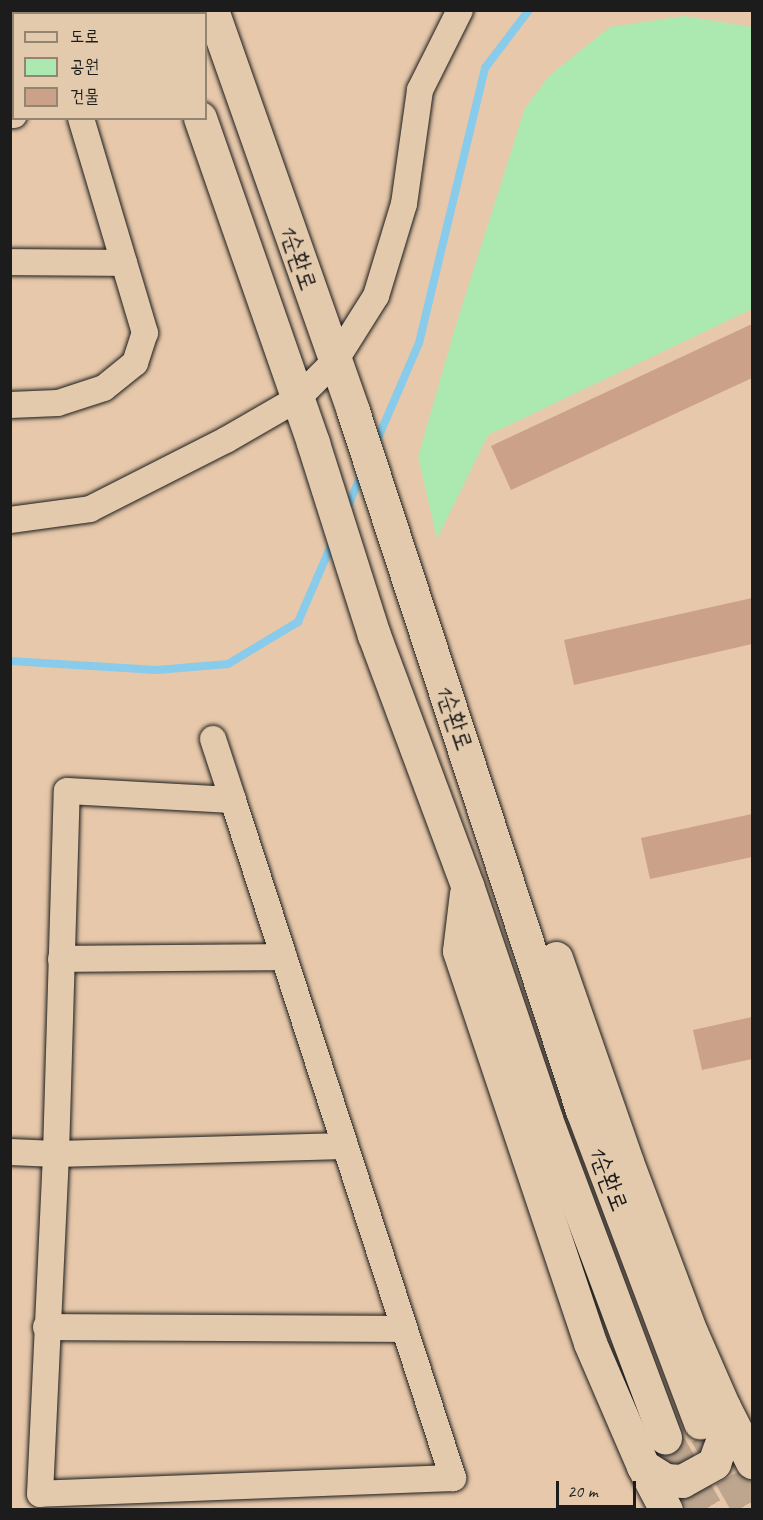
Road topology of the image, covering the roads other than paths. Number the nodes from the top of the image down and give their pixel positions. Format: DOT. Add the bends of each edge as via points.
graph roads {
  1 [pos="212,10"];
  2 [pos="459,10"];
  3 [pos="82,120"];
  4 [pos="201,120"];
  5 [pos="10,262"];
  6 [pos="124,263"];
  7 [pos="335,361"];
  8 [pos="297,399"];
  9 [pos="10,405"];
  10 [pos="10,520"];
  11 [pos="213,739"];
  12 [pos="233,800"];
  13 [pos="467,885"];
  14 [pos="284,957"];
  15 [pos="61,959"];
  16 [pos="345,1146"];
  17 [pos="10,1152"];
  18 [pos="56,1154"];
  19 [pos="46,1327"];
  20 [pos="404,1329"];
  21 [pos="712,1415"];
  22 [pos="665,1437"];
  23 [pos="753,1462"];
  24 [pos="643,1466"];
  25 [pos="666,1509"];
  1 -- 7 [label="street, 1순환로"];
  2 -- 7 [label="street" via="420,90 404,204 376,296"];
  3 -- 6 [label="street"];
  4 -- 8 [label="street, 1순환로"];
  5 -- 6 [label="street"];
  6 -- 9 [label="street" via="146,333 135,363 104,388 58,403"];
  7 -- 8 [label="street"];
  7 -- 21 [label="street, 1순환로" via="489,820 521,856 631,1173 691,1332"];
  8 -- 10 [label="street" via="90,509"];
  8 -- 13 [label="street, 1순환로" via="374,635"];
  11 -- 12 [label="street"];
  12 -- 14 [label="street"];
  12 -- 15 [label="street" via="68,791"];
  13 -- 22 [label="street, 1순환로" via="546,1119"];
  13 -- 24 [label="street" via="459,951 590,1343"];
  14 -- 15 [label="street"];
  14 -- 16 [label="street"];
  15 -- 18 [label="street"];
  16 -- 18 [label="street"];
  16 -- 20 [label="street"];
  17 -- 18 [label="street"];
  18 -- 19 [label="street"];
  19 -- 20 [label="street"];
  19 -- 20 [label="street" via="40,1494 453,1478"];
  21 -- 23 [label="street"];
  21 -- 24 [label="street" via="724,1436 714,1462 682,1481 665,1480"];
  24 -- 25 [label="street"];
}
